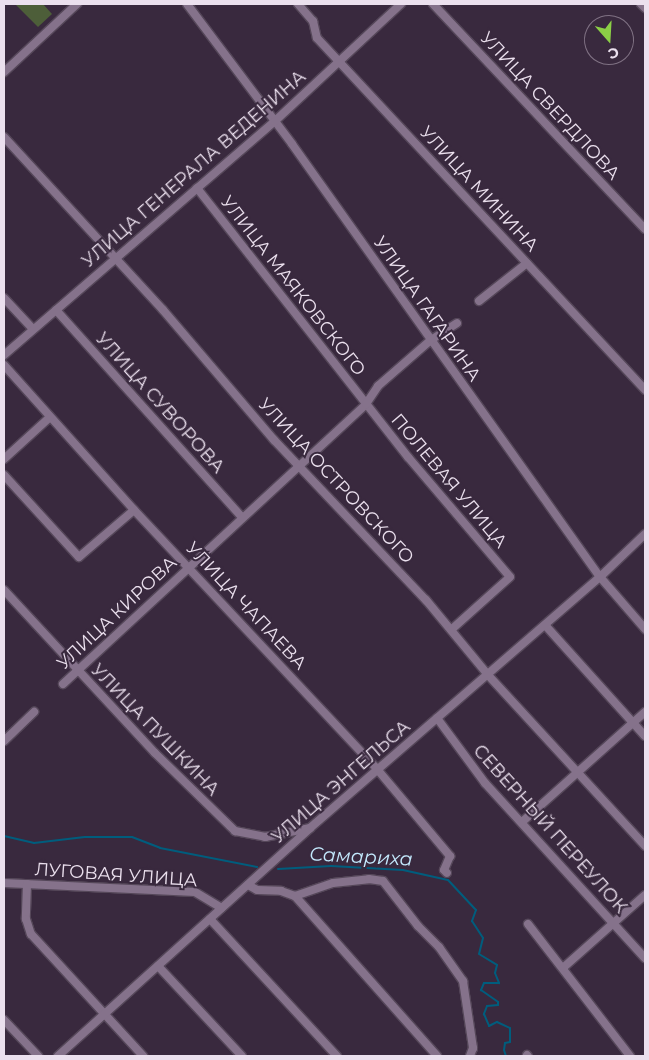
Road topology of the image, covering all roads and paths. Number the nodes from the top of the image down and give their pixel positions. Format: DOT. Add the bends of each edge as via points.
graph roads {
  1 [pos="77,4"];
  2 [pos="187,4"];
  3 [pos="298,4"];
  4 [pos="401,4"];
  5 [pos="433,4"];
  6 [pos="641,4"];
  7 [pos="645,8"];
  8 [pos="341,61"];
  9 [pos="4,72"];
  10 [pos="275,121"];
  11 [pos="4,137"];
  12 [pos="197,188"];
  13 [pos="645,229"];
  14 [pos="114,258"];
  15 [pos="527,263"];
  16 [pos="4,298"];
  17 [pos="479,301"];
  18 [pos="56,310"];
  19 [pos="457,322"];
  20 [pos="33,329"];
  21 [pos="430,340"];
  22 [pos="4,355"];
  23 [pos="4,365"];
  24 [pos="645,390"];
  25 [pos="366,404"];
  26 [pos="50,417"];
  27 [pos="4,460"];
  28 [pos="298,465"];
  29 [pos="4,475"];
  30 [pos="134,510"];
  31 [pos="241,516"];
  32 [pos="645,534"];
  33 [pos="189,567"];
  34 [pos="600,577"];
  35 [pos="4,590"];
  36 [pos="545,625"];
  37 [pos="645,629"];
  38 [pos="451,630"];
  39 [pos="77,670"];
  40 [pos="488,674"];
  41 [pos="63,684"];
  42 [pos="34,712"];
  43 [pos="645,712"];
  44 [pos="437,718"];
  45 [pos="634,723"];
  46 [pos="645,736"];
  47 [pos="4,740"];
  48 [pos="377,769"];
  49 [pos="577,772"];
  50 [pos="522,822"];
  51 [pos="310,828"];
  52 [pos="645,846"];
  53 [pos="447,873"];
  54 [pos="4,883"];
  55 [pos="27,884"];
  56 [pos="248,885"];
  57 [pos="645,895"];
  58 [pos="295,896"];
  59 [pos="222,908"];
  60 [pos="210,919"];
  61 [pos="613,923"];
  62 [pos="528,924"];
  63 [pos="645,958"];
  64 [pos="158,966"];
  65 [pos="564,967"];
  66 [pos="105,1014"];
  67 [pos="4,1020"];
  68 [pos="38,1056"];
  69 [pos="58,1056"];
  70 [pos="143,1056"];
  71 [pos="242,1056"];
  72 [pos="336,1056"];
  73 [pos="437,1056"];
  74 [pos="470,1056"];
  75 [pos="630,1056"];
  1 -- 9 [label="street"];
  2 -- 10 [label="street, УЛИЦА ГАГАРИНА"];
  3 -- 8 [label="street, УЛИЦА МИНИНА" via="313,21 318,38"];
  4 -- 8 [label="street, УЛИЦА ГЕНЕРАЛА ВЕДЕНИНА"];
  5 -- 13 [label="street, УЛИЦА СВЕРДЛОВА"];
  6 -- 7 [label="street"];
  8 -- 10 [label="street, УЛИЦА ГЕНЕРАЛА ВЕДЕНИНА"];
  8 -- 15 [label="street, УЛИЦА МИНИНА"];
  10 -- 12 [label="street, УЛИЦА ГЕНЕРАЛА ВЕДЕНИНА"];
  10 -- 21 [label="street, УЛИЦА ГАГАРИНА"];
  11 -- 14 [label="street, УЛИЦА ОСТРОВСКОГО"];
  12 -- 14 [label="street, УЛИЦА ГЕНЕРАЛА ВЕДЕНИНА"];
  12 -- 25 [label="street, УЛИЦА МАЯКОВСКОГО"];
  14 -- 18 [label="street, УЛИЦА ГЕНЕРАЛА ВЕДЕНИНА"];
  14 -- 28 [label="street, УЛИЦА ОСТРОВСКОГО"];
  15 -- 17 [label="street"];
  15 -- 24 [label="street, УЛИЦА МИНИНА"];
  16 -- 20 [label="street"];
  18 -- 20 [label="street, УЛИЦА ГЕНЕРАЛА ВЕДЕНИНА"];
  18 -- 31 [label="street, УЛИЦА СУВОРОВА"];
  19 -- 21 [label="street, УЛИЦА КИРОВА"];
  20 -- 22 [label="street, УЛИЦА ГЕНЕРАЛА ВЕДЕНИНА"];
  21 -- 25 [label="street, УЛИЦА КИРОВА" via="378,386"];
  21 -- 34 [label="street, УЛИЦА ГАГАРИНА"];
  23 -- 26 [label="street, УЛИЦА ЧАПАЕВА"];
  25 -- 28 [label="street, УЛИЦА КИРОВА"];
  25 -- 38 [label="street, ПОЛЕВАЯ УЛИЦА" via="510,577"];
  26 -- 27 [label="street"];
  26 -- 30 [label="street, УЛИЦА ЧАПАЕВА"];
  28 -- 31 [label="street, УЛИЦА КИРОВА"];
  28 -- 38 [label="street, УЛИЦА ОСТРОВСКОГО"];
  29 -- 30 [label="street" via="79,557"];
  30 -- 33 [label="street, УЛИЦА ЧАПАЕВА"];
  31 -- 33 [label="street, УЛИЦА КИРОВА"];
  32 -- 34 [label="street, УЛИЦА ЭНГЕЛЬСА"];
  33 -- 39 [label="street, УЛИЦА КИРОВА"];
  33 -- 48 [label="street, УЛИЦА ЧАПАЕВА"];
  34 -- 36 [label="street, УЛИЦА ЭНГЕЛЬСА"];
  34 -- 37 [label="street, УЛИЦА ГАГАРИНА"];
  35 -- 39 [label="street, УЛИЦА ПУШКИНА"];
  36 -- 40 [label="street, УЛИЦА ЭНГЕЛЬСА"];
  36 -- 45 [label="street"];
  38 -- 40 [label="street, УЛИЦА ОСТРОВСКОГО"];
  39 -- 41 [label="street, УЛИЦА КИРОВА"];
  39 -- 51 [label="street, УЛИЦА ПУШКИНА" via="235,831 265,837"];
  40 -- 44 [label="street, УЛИЦА ЭНГЕЛЬСА"];
  40 -- 49 [label="street, УЛИЦА ОСТРОВСКОГО"];
  42 -- 47 [label="street"];
  43 -- 45 [label="street"];
  44 -- 48 [label="street, УЛИЦА ЭНГЕЛЬСА"];
  44 -- 50 [label="street, СЕВЕРНЫЙ ПЕРЕУЛОК" via="485,783"];
  45 -- 46 [label="street"];
  45 -- 49 [label="street"];
  48 -- 51 [label="street, УЛИЦА ЭНГЕЛЬСА"];
  48 -- 53 [label="street, УЛИЦА ЧАПАЕВА" via="450,856 444,870"];
  49 -- 50 [label="street"];
  49 -- 52 [label="street, УЛИЦА ОСТРОВСКОГО"];
  50 -- 61 [label="street, СЕВЕРНЫЙ ПЕРЕУЛОК"];
  51 -- 56 [label="street, УЛИЦА ЭНГЕЛЬСА"];
  54 -- 55 [label="street, ЛУГОВАЯ УЛИЦА"];
  55 -- 59 [label="street, ЛУГОВАЯ УЛИЦА" via="195,892"];
  55 -- 66 [label="street" via="26,919 31,934"];
  56 -- 58 [label="street" via="257,890 281,891"];
  56 -- 59 [label="street, УЛИЦА ЭНГЕЛЬСА"];
  57 -- 61 [label="street"];
  58 -- 73 [label="street"];
  58 -- 74 [label="street" via="333,883 369,878 383,881 439,947 462,981 473,1048"];
  59 -- 60 [label="street, УЛИЦА ЭНГЕЛЬСА"];
  60 -- 64 [label="street, УЛИЦА ЭНГЕЛЬСА"];
  60 -- 72 [label="street"];
  61 -- 63 [label="street, СЕВЕРНЫЙ ПЕРЕУЛОК"];
  61 -- 65 [label="street"];
  62 -- 65 [label="street"];
  64 -- 66 [label="street, УЛИЦА ЭНГЕЛЬСА"];
  64 -- 71 [label="street"];
  65 -- 75 [label="street" via="592,1009"];
  66 -- 69 [label="street, УЛИЦА ЭНГЕЛЬСА"];
  66 -- 70 [label="street"];
  67 -- 68 [label="street"];
}
